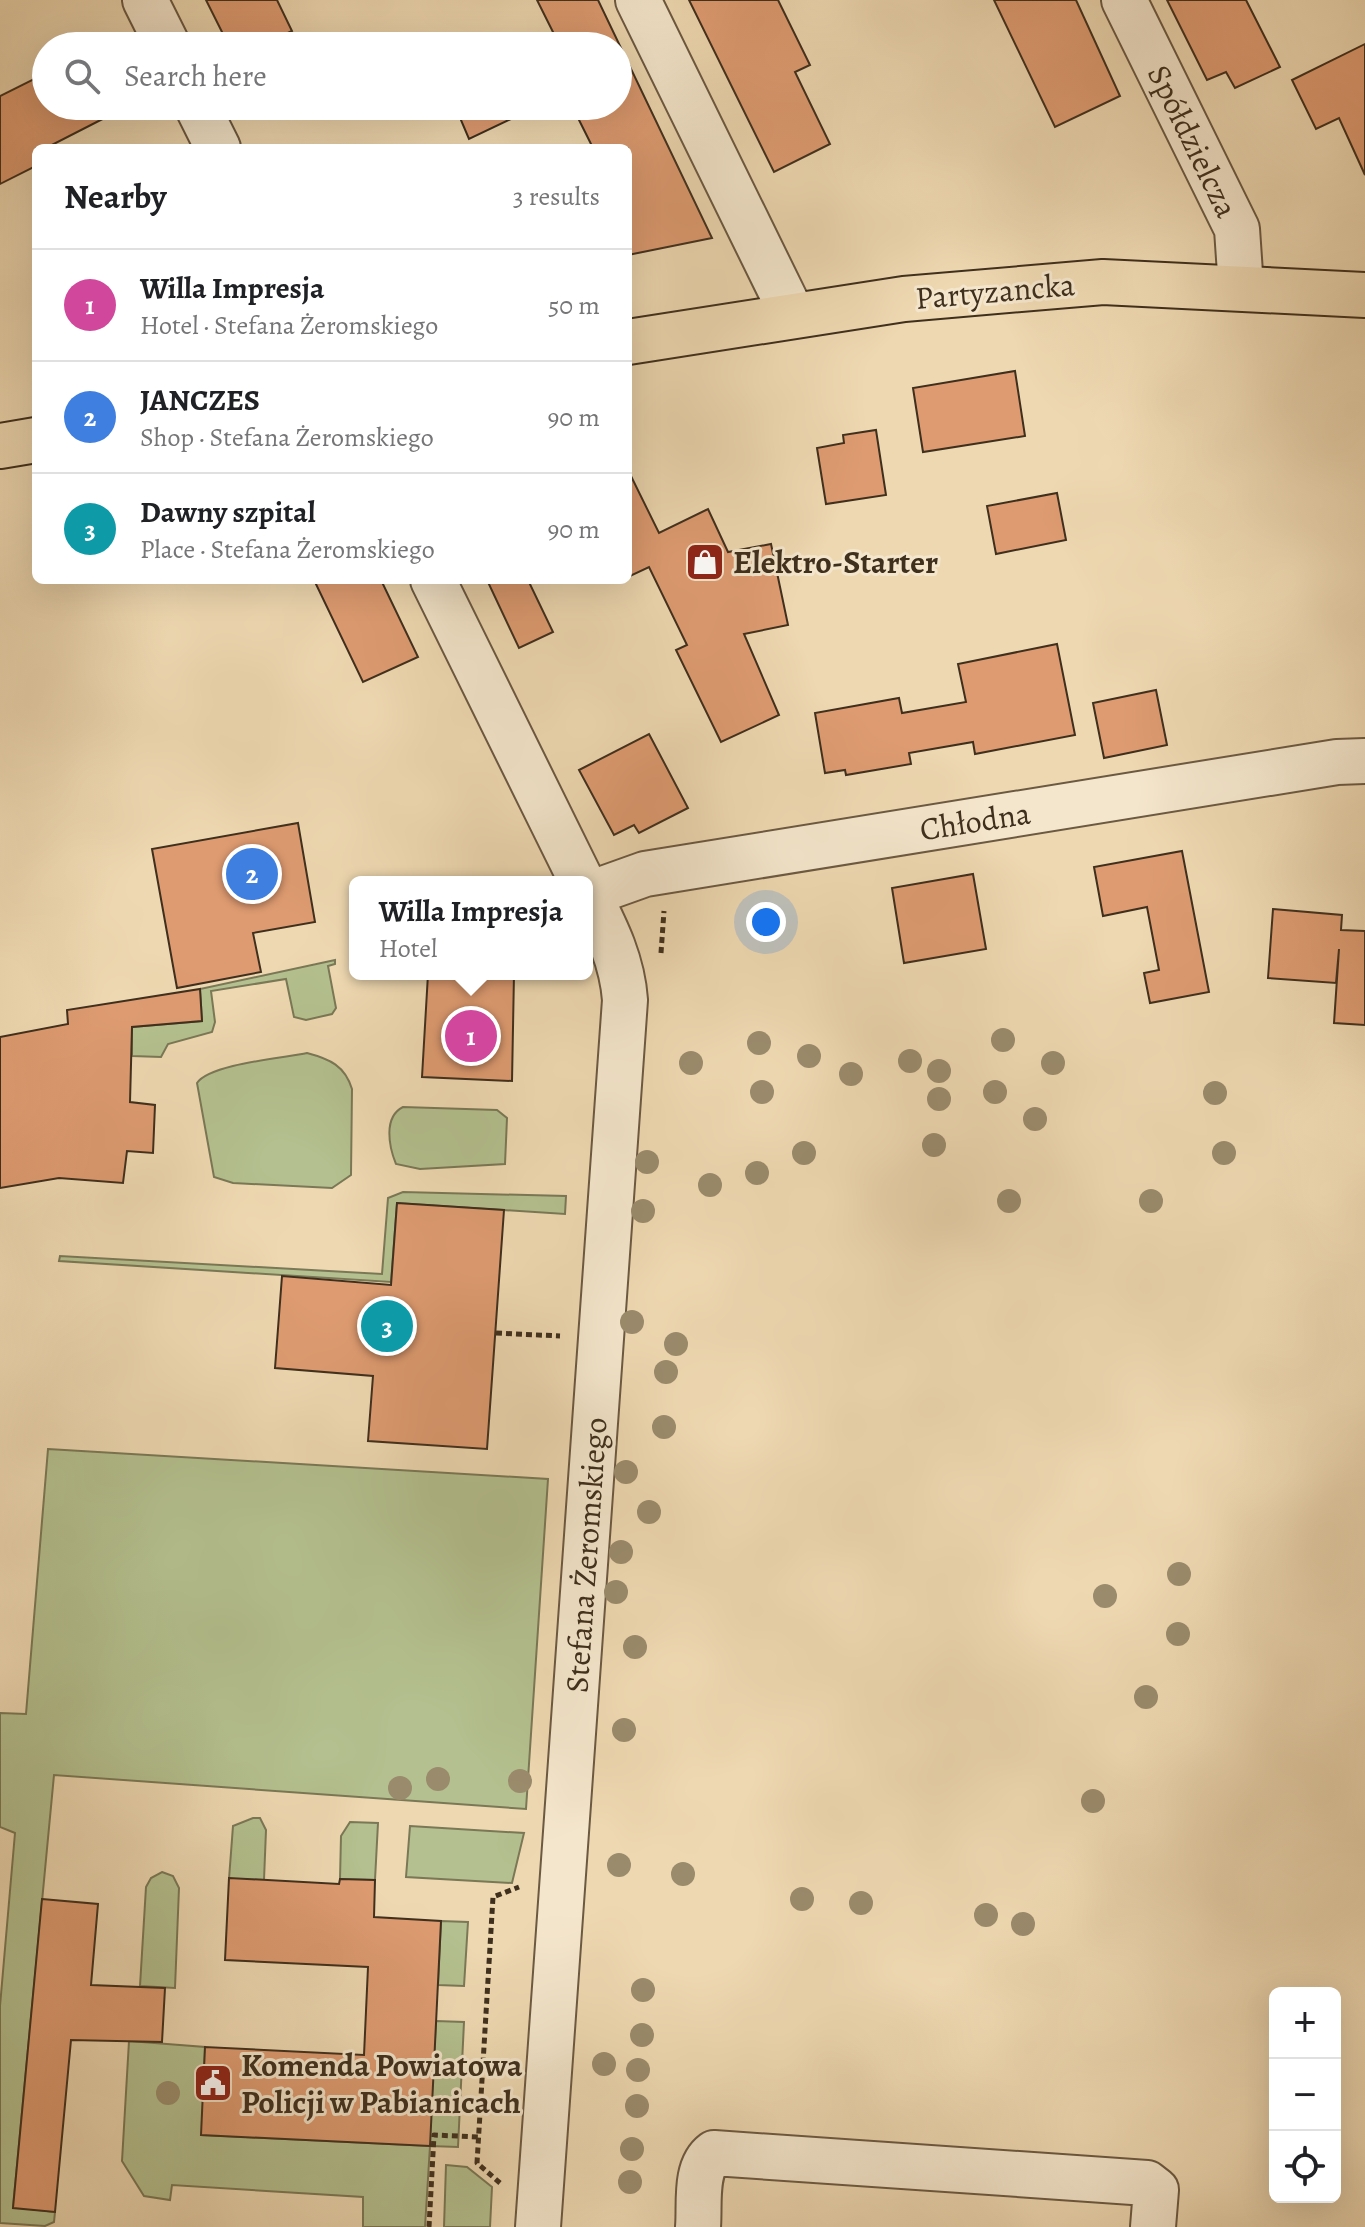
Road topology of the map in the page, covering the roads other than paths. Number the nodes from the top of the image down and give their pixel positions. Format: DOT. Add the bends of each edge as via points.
graph roads {
  1 [pos="145,0"];
  2 [pos="638,0"];
  3 [pos="1124,0"];
  4 [pos="161,32"];
  5 [pos="204,120"];
  6 [pos="216,144"];
  7 [pos="1241,288"];
  8 [pos="1365,295"];
  9 [pos="792,314"];
  10 [pos="632,341"];
  11 [pos="32,441"];
  12 [pos="0,446"];
  13 [pos="435,584"];
  14 [pos="1365,761"];
  15 [pos="580,876"];
  16 [pos="593,887"];
  17 [pos="593,903"];
  18 [pos="538,2227"];
  19 [pos="698,2227"];
  20 [pos="1153,2227"];
  1 -- 4 [label="street"];
  2 -- 9 [label="street"];
  3 -- 7 [label="street, Spółdzielcza" via="1237,229"];
  5 -- 6 [label="street"];
  7 -- 8 [label="main road, Partyzancka"];
  7 -- 9 [label="main road, Partyzancka" via="1103,282"];
  9 -- 10 [label="main road, Partyzancka"];
  11 -- 12 [label="main road"];
  13 -- 15 [label="street, Stefana Żeromskiego"];
  14 -- 16 [label="street, Chłodna" via="645,874"];
  17 -- 18 [label="street, Stefana Żeromskiego" via="616,950 625,1000"];
  19 -- 20 [label="street" via="701,2169 714,2153 1147,2183 1156,2190"];
}
